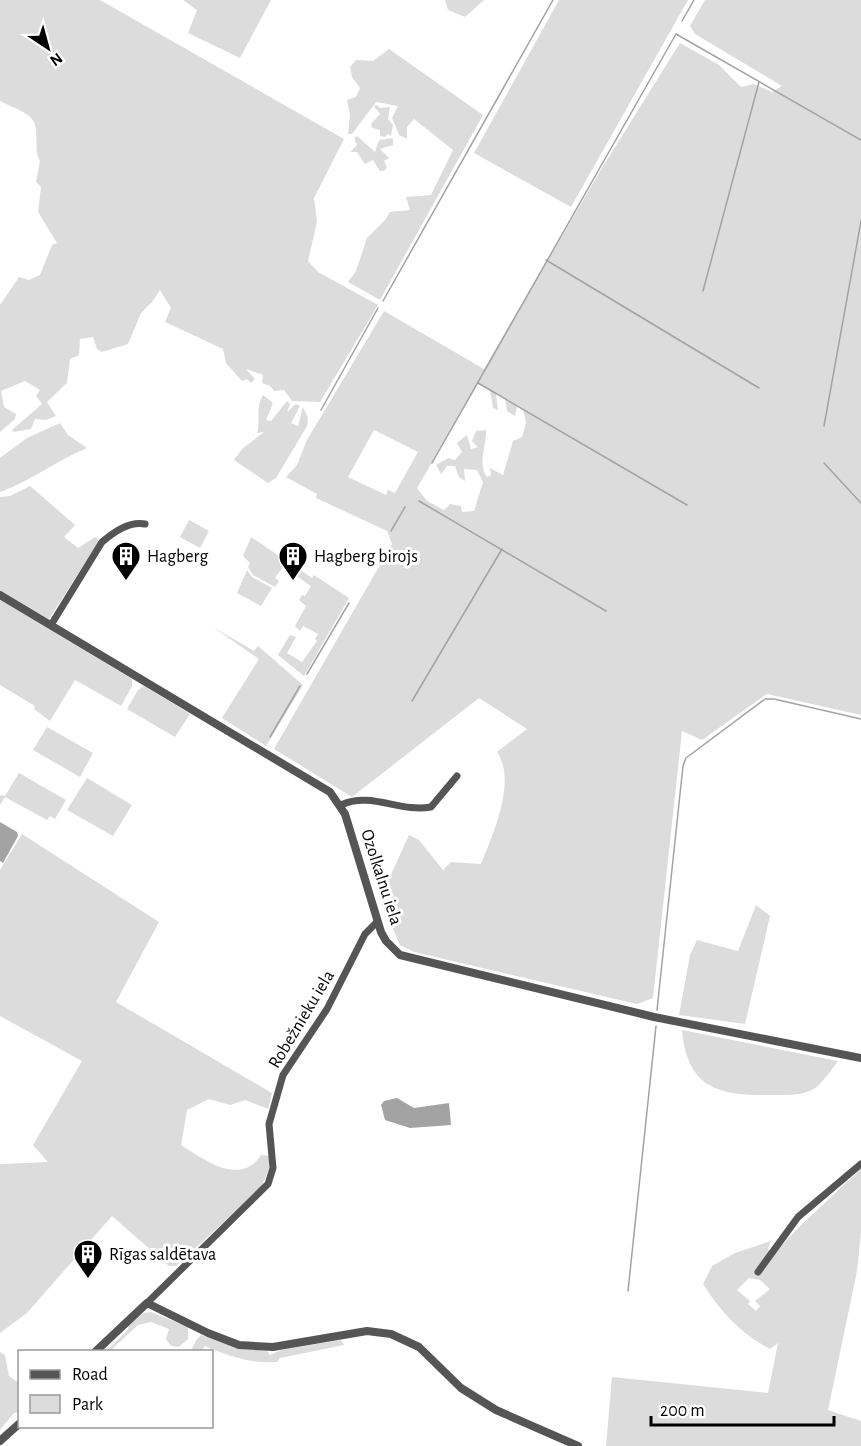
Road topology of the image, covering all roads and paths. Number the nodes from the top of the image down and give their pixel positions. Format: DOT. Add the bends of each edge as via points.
graph roads {
  1 [pos="145,524"];
  2 [pos="0,595"];
  3 [pos="51,625"];
  4 [pos="457,776"];
  5 [pos="341,805"];
  6 [pos="377,922"];
  7 [pos="861,1058"];
  8 [pos="861,1164"];
  9 [pos="758,1272"];
  10 [pos="147,1302"];
  11 [pos="97,1350"];
  12 [pos="18,1425"];
  13 [pos="0,1441"];
  14 [pos="578,1446"];
  1 -- 3 [label="street" via="135,522 102,542"];
  2 -- 3 [label="street, Ozolkalnu iela"];
  3 -- 5 [label="street, Ozolkalnu iela" via="320,784"];
  4 -- 5 [label="street" via="431,807 410,809 364,799"];
  5 -- 6 [label="street, Ozolkalnu iela"];
  6 -- 7 [label="street, Ozolkalnu iela" via="392,949 409,958 654,1017"];
  6 -- 10 [label="street, Robežnieku iela" via="369,927 327,1009 283,1075 269,1124 273,1168 268,1185"];
  8 -- 9 [label="street" via="798,1217"];
  10 -- 11 [label="street"];
  10 -- 14 [label="street" via="239,1344 273,1347 367,1331 391,1334 419,1347 461,1388 496,1410"];
  12 -- 13 [label="street"];
}
